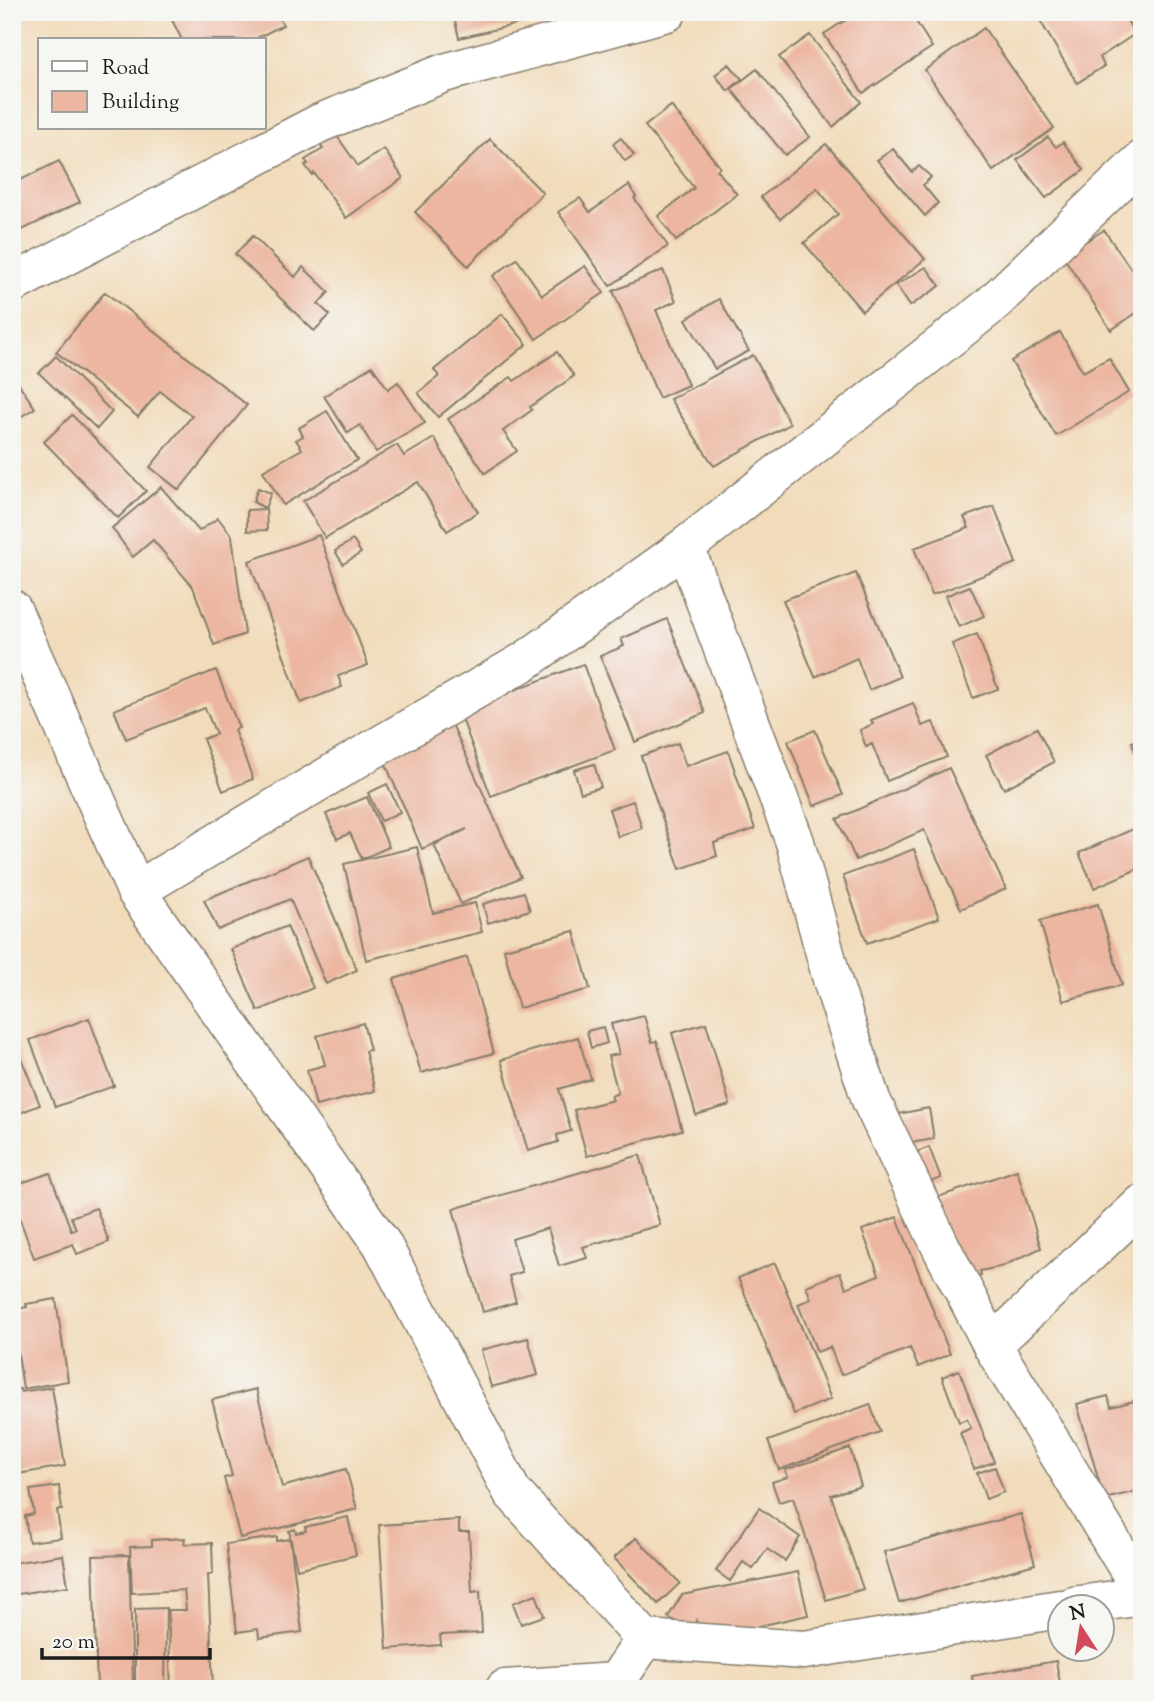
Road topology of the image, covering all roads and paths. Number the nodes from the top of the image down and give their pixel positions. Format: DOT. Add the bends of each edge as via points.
graph roads {
  1 [pos="667,12"];
  2 [pos="1142,160"];
  3 [pos="12,284"];
  4 [pos="685,547"];
  5 [pos="12,609"];
  6 [pos="136,891"];
  7 [pos="1142,1204"];
  8 [pos="992,1345"];
  9 [pos="1142,1593"];
  10 [pos="1116,1598"];
  11 [pos="1046,1611"];
  12 [pos="645,1639"];
  13 [pos="616,1685"];
  14 [pos="505,1689"];
  1 -- 3 [label="street" via="444,74 320,122"];
  2 -- 4 [label="street" via="990,306"];
  4 -- 6 [label="street" via="525,661"];
  4 -- 8 [label="street" via="795,842 871,1100"];
  5 -- 6 [label="street"];
  6 -- 12 [label="street" via="382,1244 512,1492"];
  7 -- 8 [label="street"];
  8 -- 9 [label="street"];
  9 -- 10 [label="street"];
  11 -- 12 [label="street" via="804,1650"];
  12 -- 13 [label="street"];
  13 -- 14 [label="street"];
}
